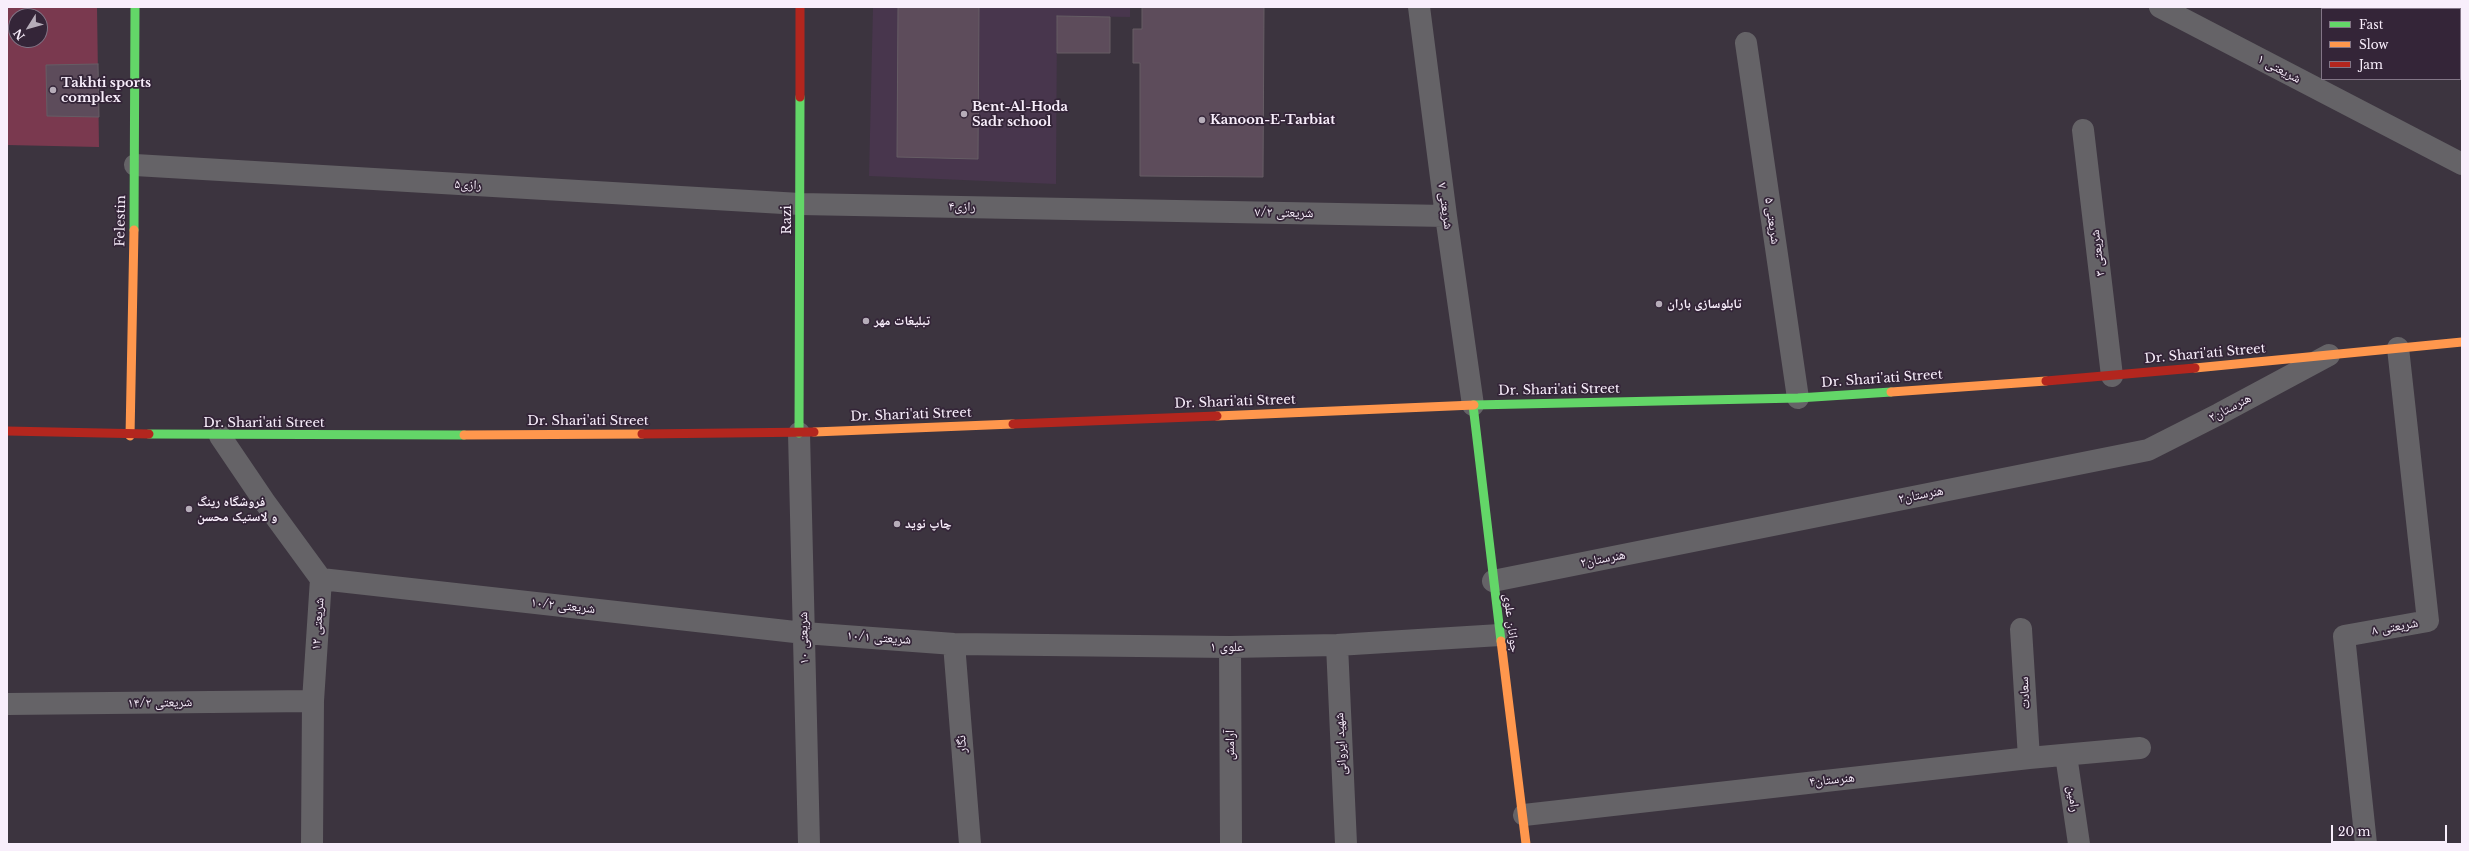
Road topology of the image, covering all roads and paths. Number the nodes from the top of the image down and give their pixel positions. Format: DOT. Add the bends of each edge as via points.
graph roads {
  1 [pos="135,7"];
  2 [pos="800,7"];
  3 [pos="1419,7"];
  4 [pos="2160,7"];
  5 [pos="1746,43"];
  6 [pos="2083,130"];
  7 [pos="2462,164"];
  8 [pos="135,166"];
  9 [pos="800,204"];
  10 [pos="1123,210"];
  11 [pos="1446,216"];
  12 [pos="2462,342"];
  13 [pos="2398,348"];
  14 [pos="2329,355"];
  15 [pos="2112,376"];
  16 [pos="1798,398"];
  17 [pos="1473,405"];
  18 [pos="7,431"];
  19 [pos="799,433"];
  20 [pos="130,436"];
  21 [pos="220,436"];
  22 [pos="321,580"];
  23 [pos="1493,581"];
  24 [pos="2021,629"];
  25 [pos="804,633"];
  26 [pos="1500,635"];
  27 [pos="954,644"];
  28 [pos="1337,645"];
  29 [pos="1230,647"];
  30 [pos="313,701"];
  31 [pos="7,704"];
  32 [pos="2140,748"];
  33 [pos="2066,755"];
  34 [pos="2029,758"];
  35 [pos="1524,815"];
  36 [pos="312,844"];
  37 [pos="809,844"];
  38 [pos="970,844"];
  39 [pos="1231,844"];
  40 [pos="1346,844"];
  41 [pos="1526,844"];
  42 [pos="2079,844"];
  43 [pos="2366,844"];
  1 -- 8 [label="main road, Felestin"];
  2 -- 9 [label="main road, Razi"];
  3 -- 11 [label="street, ۷ شریعتی"];
  4 -- 7 [label="street, شریعتی ۱"];
  5 -- 16 [label="street, شریعتی ۵"];
  6 -- 15 [label="street, شریعتی ۳"];
  8 -- 9 [label="street, رازی۵"];
  8 -- 20 [label="main road, Felestin"];
  9 -- 10 [label="street, رازی۴"];
  9 -- 19 [label="main road, Razi"];
  10 -- 11 [label="street, شریعتی ۷/۲"];
  11 -- 17 [label="street, ۷ شریعتی"];
  12 -- 13 [label="main road, Dr. Shari'ati Street"];
  13 -- 14 [label="main road, Dr. Shari'ati Street"];
  13 -- 43 [label="street, شریعتی ۸" via="2428,621 2344,636"];
  14 -- 15 [label="main road, Dr. Shari'ati Street"];
  14 -- 23 [label="street, هنرستان۲" via="2148,450"];
  15 -- 16 [label="main road, Dr. Shari'ati Street"];
  16 -- 17 [label="main road, Dr. Shari'ati Street"];
  17 -- 19 [label="main road, Dr. Shari'ati Street"];
  17 -- 23 [label="main road, جوانان علوی"];
  18 -- 20 [label="main road, Dr. Shari'ati Street"];
  19 -- 21 [label="main road, Dr. Shari'ati Street"];
  19 -- 25 [label="street, شریعتی ۱۰"];
  20 -- 21 [label="main road, Dr. Shari'ati Street"];
  21 -- 22 [label="street, شریعتی ۱۲"];
  22 -- 25 [label="street, شریعتی ۱۰/۲"];
  22 -- 30 [label="street, شریعتی ۱۲"];
  23 -- 26 [label="main road, جوانان علوی"];
  24 -- 34 [label="street, سعادت"];
  25 -- 27 [label="street, شریعتی ۱۰/۱"];
  25 -- 37 [label="street, شریعتی ۱۰"];
  26 -- 28 [label="street, علوی ۱"];
  26 -- 35 [label="main road, جوانان علوی"];
  27 -- 29 [label="street, علوی ۱"];
  27 -- 38 [label="street, نگار"];
  28 -- 29 [label="street, علوی ۱"];
  28 -- 40 [label="street, شهید ایروانی"];
  29 -- 39 [label="street, آرامش"];
  30 -- 31 [label="street, شریعتی ۱۴/۲"];
  30 -- 36 [label="street, شریعتی ۱۲"];
  32 -- 33 [label="street, هنرستان۴"];
  33 -- 34 [label="street, هنرستان۴"];
  33 -- 42 [label="street, رامین"];
  34 -- 35 [label="street, هنرستان۴"];
  35 -- 41 [label="main road, جوانان علوی"];
}
